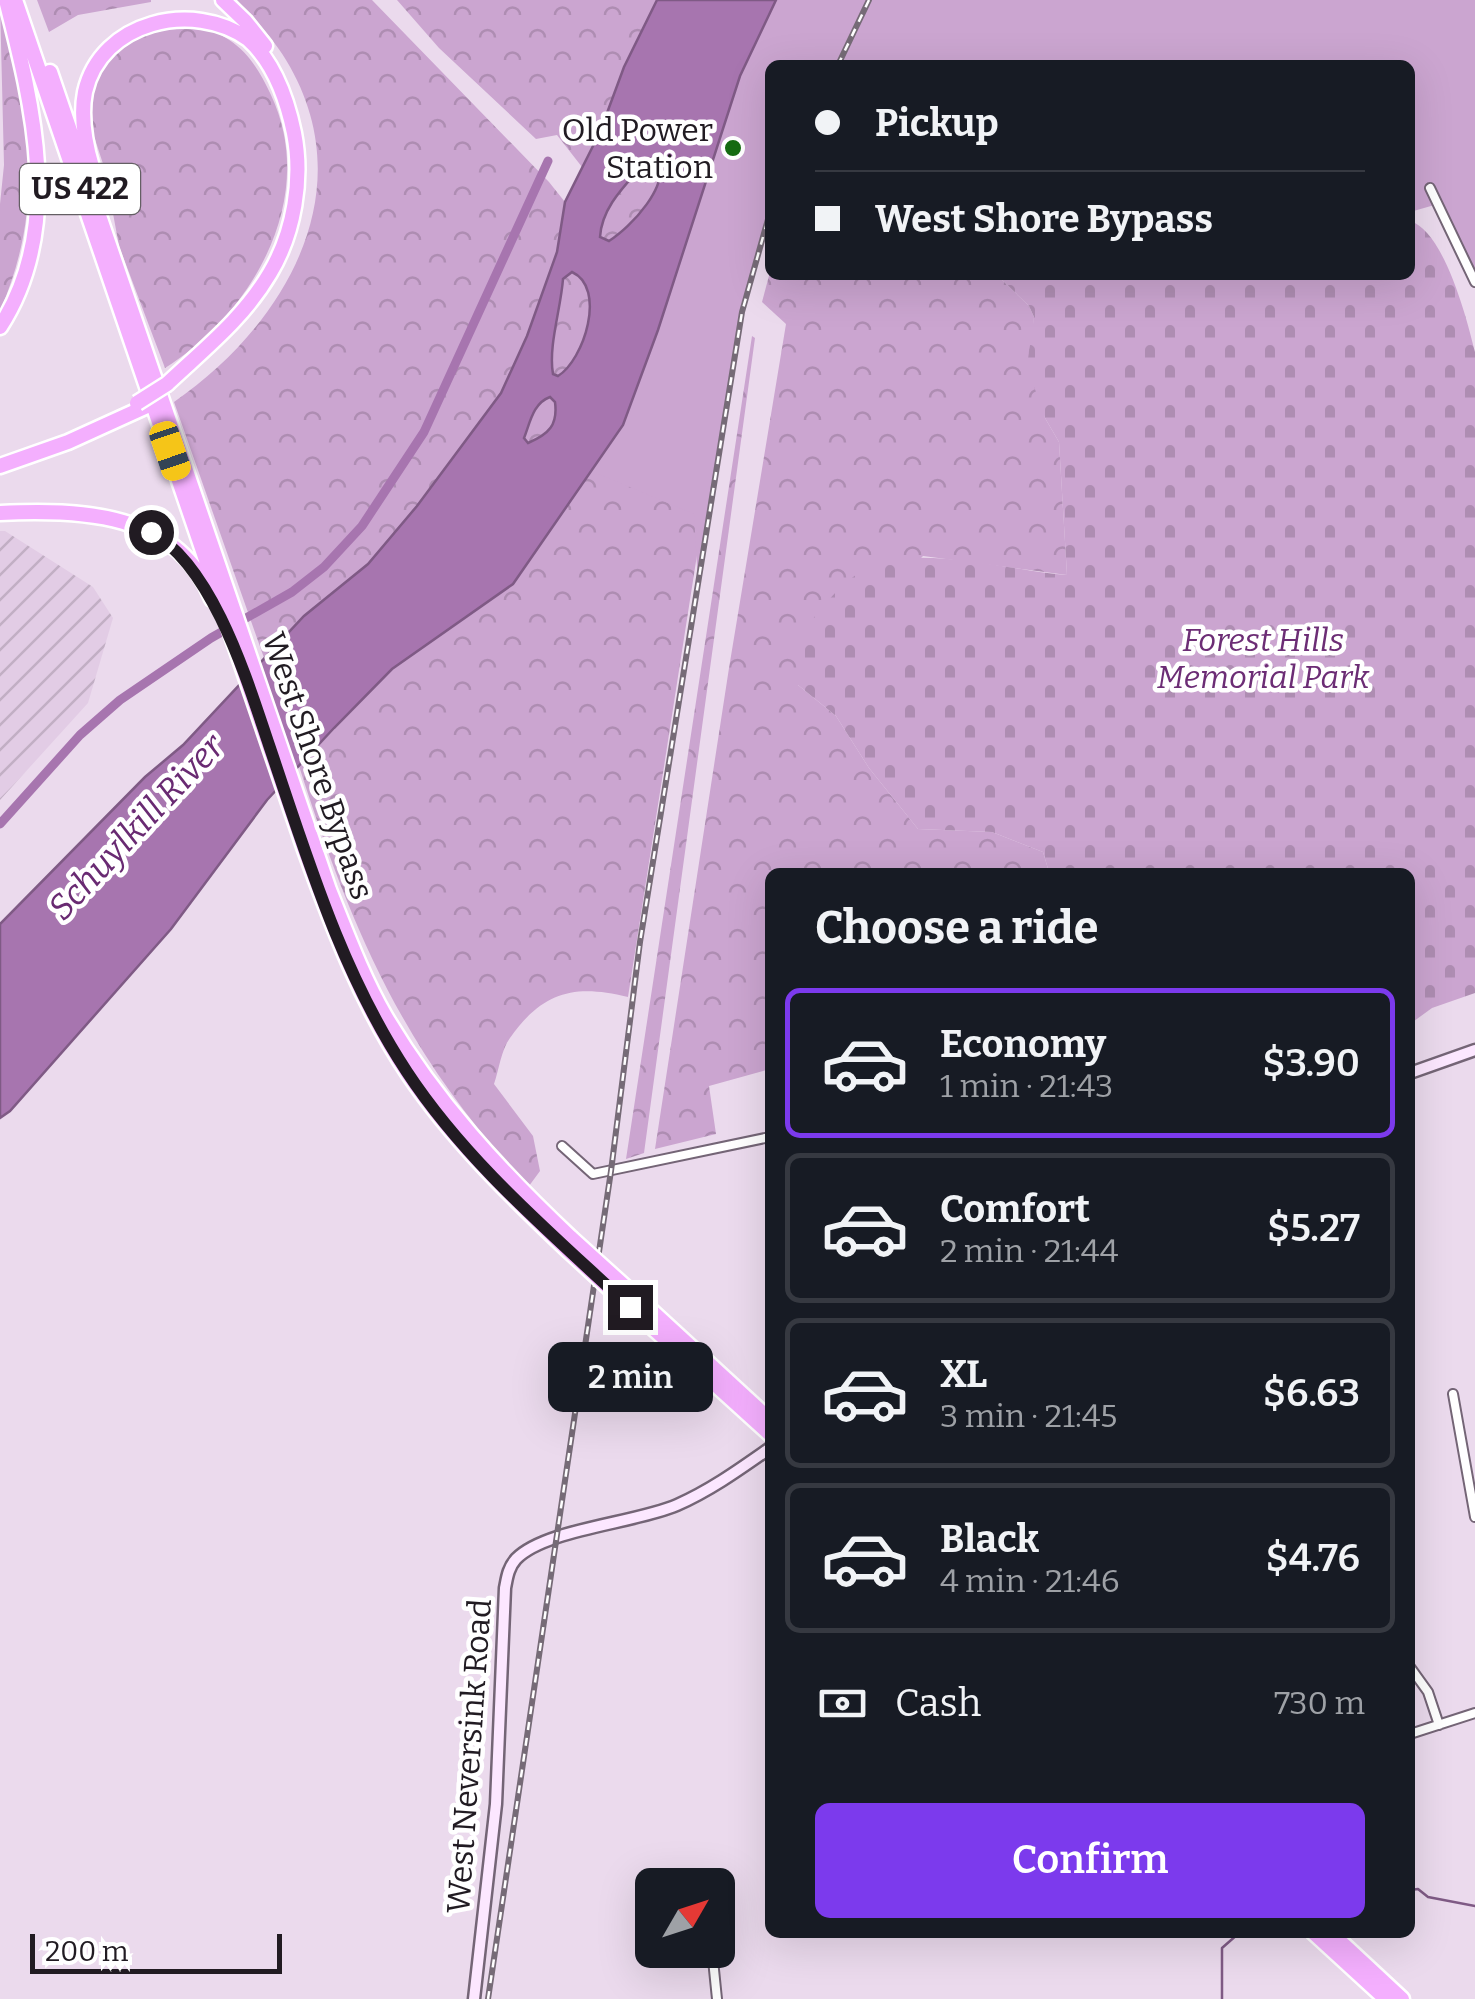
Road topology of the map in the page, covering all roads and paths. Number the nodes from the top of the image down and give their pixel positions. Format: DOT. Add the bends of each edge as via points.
graph roads {
  1 [pos="6,0"];
  2 [pos="16,0"];
  3 [pos="25,0"];
  4 [pos="223,0"];
  5 [pos="1430,188"];
  6 [pos="117,265"];
  7 [pos="1475,282"];
  8 [pos="0,327"];
  9 [pos="168,388"];
  10 [pos="141,405"];
  11 [pos="0,456"];
  12 [pos="0,466"];
  13 [pos="0,512"];
  14 [pos="228,616"];
  15 [pos="309,845"];
  16 [pos="1475,1050"];
  17 [pos="1415,1072"];
  18 [pos="765,1138"];
  19 [pos="562,1146"];
  20 [pos="632,1300"];
  21 [pos="1453,1394"];
  22 [pos="765,1416"];
  23 [pos="765,1429"];
  24 [pos="765,1451"];
  25 [pos="1475,1518"];
  26 [pos="1415,1675"];
  27 [pos="1475,1713"];
  28 [pos="1439,1724"];
  29 [pos="1415,1732"];
  30 [pos="1320,1938"];
  31 [pos="1336,1938"];
  32 [pos="714,1968"];
  33 [pos="474,1999"];
  34 [pos="717,1999"];
  35 [pos="1386,1999"];
  36 [pos="1402,1999"];
  1 -- 8 [label="highway" via="33,120 38,194 28,265"];
  2 -- 14 [label="highway, West Shore Bypass / US 422"];
  3 -- 6 [label="highway, West Shore Bypass / US 422"];
  4 -- 9 [label="highway" via="256,34 289,90 302,139 301,208 285,258 258,304 218,350"];
  5 -- 7 [label="street"];
  6 -- 9 [label="highway" via="84,134 88,80 111,44 148,21 178,14 222,23 256,47 282,92 296,140 294,207 278,255 252,300"];
  6 -- 14 [label="highway, West Shore Bypass / US 422"];
  9 -- 10 [label="highway, bridge"];
  10 -- 11 [label="highway"];
  10 -- 12 [label="highway" via="82,436"];
  13 -- 14 [label="highway" via="83,513 151,532 196,570"];
  14 -- 15 [label="highway, West Shore Bypass / US 422"];
  14 -- 15 [label="highway, West Shore Bypass / US 422"];
  15 -- 20 [label="highway, West Shore Bypass / US 422, bridge" via="354,952 406,1050 477,1144"];
  16 -- 17 [label="street"];
  18 -- 19 [label="street" via="593,1174"];
  20 -- 22 [label="highway, West Shore Bypass / US 422"];
  20 -- 23 [label="highway, West Shore Bypass / US 422"];
  21 -- 25 [label="street"];
  24 -- 33 [label="street, West Neversink Road" via="675,1506 557,1538 510,1566 496,1804"];
  26 -- 28 [label="street"];
  27 -- 28 [label="street"];
  28 -- 29 [label="street"];
  30 -- 35 [label="highway"];
  31 -- 36 [label="highway"];
  32 -- 34 [label="street"];
}
